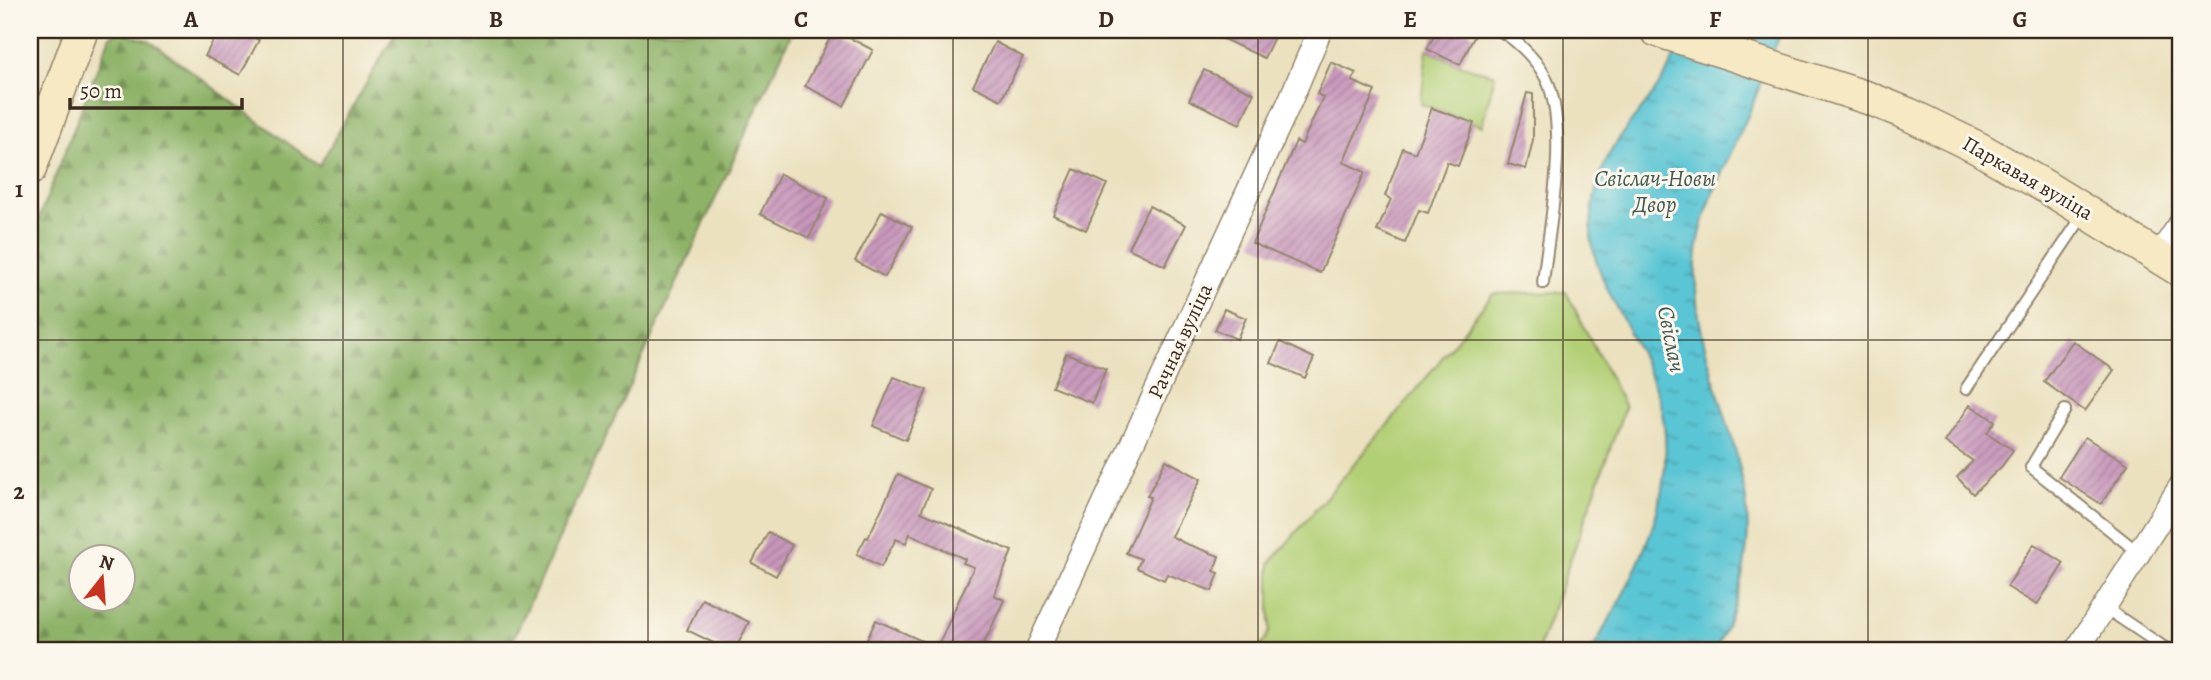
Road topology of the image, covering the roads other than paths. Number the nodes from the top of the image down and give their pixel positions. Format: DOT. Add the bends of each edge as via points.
graph roads {
  1 [pos="82,30"];
  2 [pos="1320,30"];
  3 [pos="1499,30"];
  4 [pos="1656,30"];
  5 [pos="30,169"];
  6 [pos="2086,210"];
  7 [pos="2181,223"];
  8 [pos="2170,263"];
  9 [pos="1543,283"];
  10 [pos="1966,389"];
  11 [pos="2065,410"];
  12 [pos="2181,486"];
  13 [pos="2139,553"];
  14 [pos="2105,607"];
  15 [pos="1037,650"];
  16 [pos="2077,650"];
  17 [pos="2168,650"];
  1 -- 5 [label="main road"];
  2 -- 15 [label="street, Рачная вуліца"];
  3 -- 9 [label="lane" via="1536,63 1548,85 1555,122 1557,160"];
  4 -- 6 [label="main road, Паркавая вуліца" via="1908,114"];
  6 -- 8 [label="main road, Паркавая вуліца"];
  6 -- 10 [label="lane"];
  7 -- 8 [label="street"];
  11 -- 13 [label="lane" via="2031,467"];
  12 -- 13 [label="street"];
  13 -- 14 [label="street"];
  14 -- 16 [label="street"];
  14 -- 17 [label="lane"];
}
